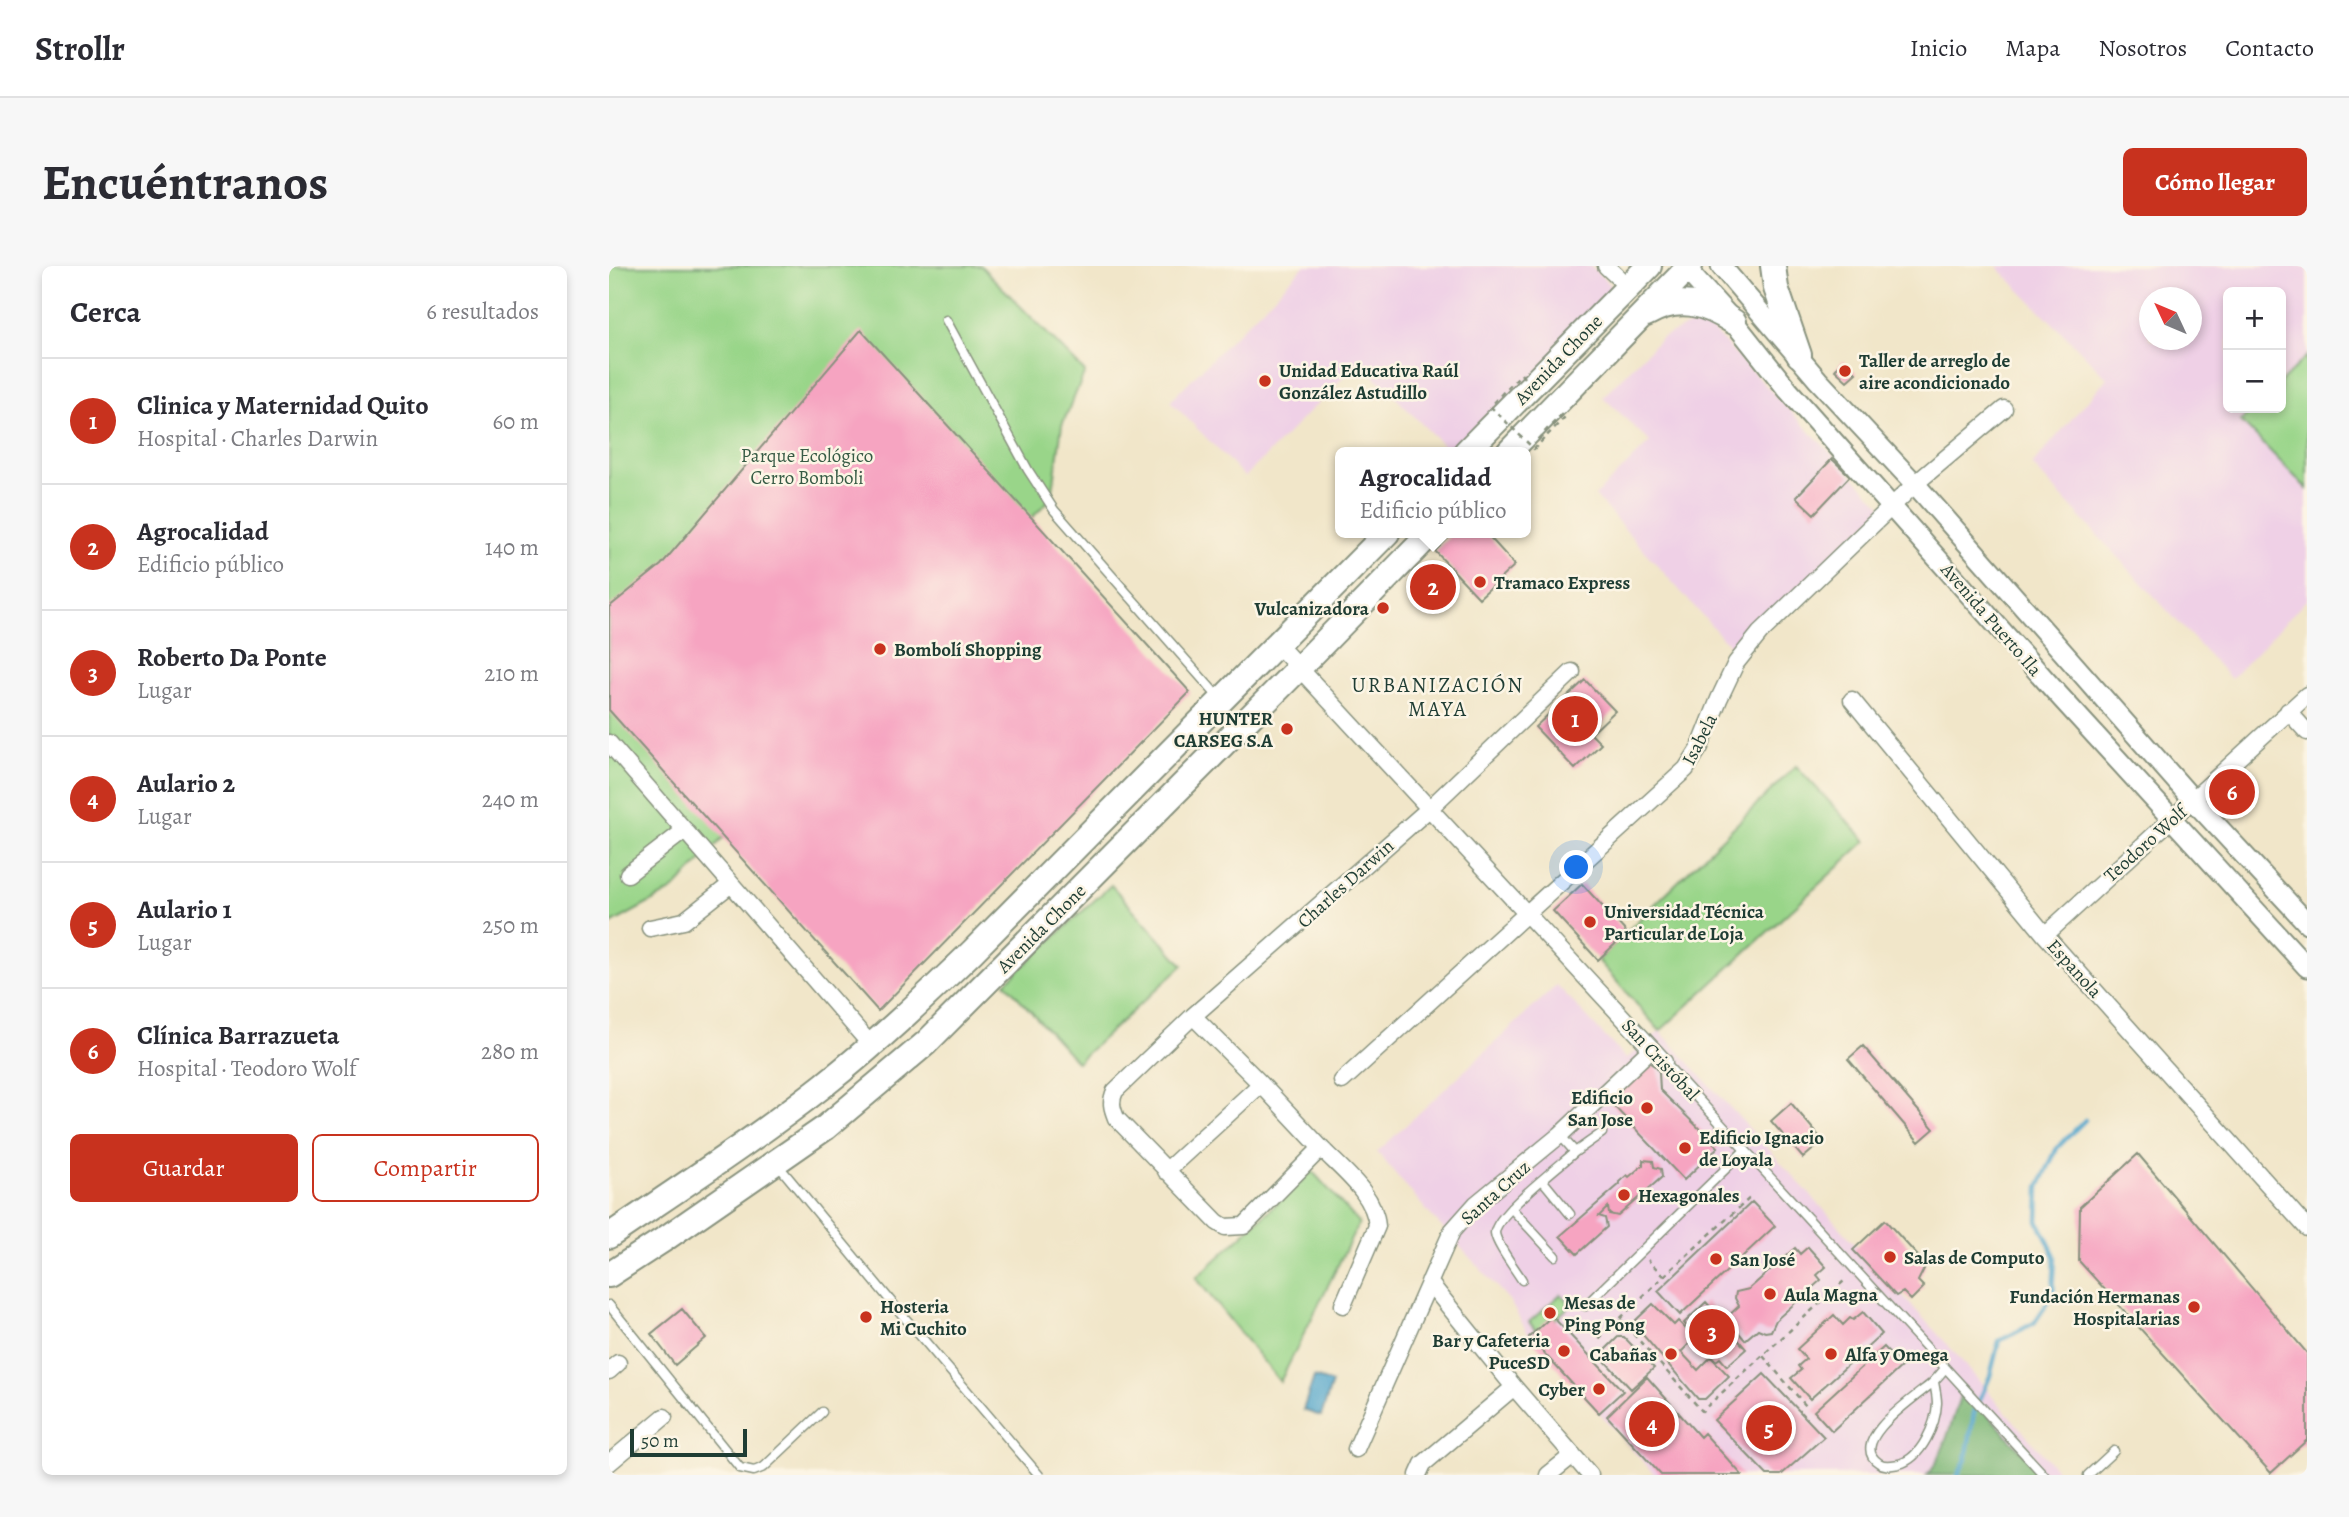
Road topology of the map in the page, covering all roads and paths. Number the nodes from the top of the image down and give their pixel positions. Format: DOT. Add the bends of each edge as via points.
graph roads {
  1 [pos="1607,266"];
  2 [pos="1649,266"];
  3 [pos="1721,266"];
  4 [pos="1773,266"];
  5 [pos="1686,267"];
  6 [pos="1628,288"];
  7 [pos="1640,318"];
  8 [pos="946,320"];
  9 [pos="1734,323"];
  10 [pos="1799,355"];
  11 [pos="1524,377"];
  12 [pos="2004,409"];
  13 [pos="1534,443"];
  14 [pos="1471,447"];
  15 [pos="1514,447"];
  16 [pos="1915,484"];
  17 [pos="1892,505"];
  18 [pos="1382,538"];
  19 [pos="1426,538"];
  20 [pos="1277,644"];
  21 [pos="1300,667"];
  22 [pos="1571,672"];
  23 [pos="2307,695"];
  24 [pos="1852,701"];
  25 [pos="1222,702"];
  26 [pos="2288,711"];
  27 [pos="2307,733"];
  28 [pos="609,743"];
  29 [pos="2193,800"];
  30 [pos="1430,808"];
  31 [pos="2172,817"];
  32 [pos="685,830"];
  33 [pos="628,873"];
  34 [pos="731,884"];
  35 [pos="1528,914"];
  36 [pos="2307,923"];
  37 [pos="650,928"];
  38 [pos="2045,935"];
  39 [pos="2307,967"];
  40 [pos="1193,1016"];
  41 [pos="871,1045"];
  42 [pos="1651,1049"];
  43 [pos="1664,1062"];
  44 [pos="1342,1081"];
  45 [pos="1261,1084"];
  46 [pos="1602,1133"];
  47 [pos="1560,1135"];
  48 [pos="1321,1148"];
  49 [pos="1745,1150"];
  50 [pos="1575,1152"];
  51 [pos="776,1162"];
  52 [pos="1166,1171"];
  53 [pos="1543,1181"];
  54 [pos="1752,1196"];
  55 [pos="1511,1208"];
  56 [pos="1570,1214"];
  57 [pos="2307,1228"];
  58 [pos="609,1236"];
  59 [pos="1640,1253"];
  60 [pos="1555,1256"];
  61 [pos="609,1275"];
  62 [pos="1664,1276"];
  63 [pos="1522,1280"];
  64 [pos="1845,1280"];
  65 [pos="1429,1282"];
  66 [pos="609,1305"];
  67 [pos="1343,1305"];
  68 [pos="1585,1306"];
  69 [pos="1620,1319"];
  70 [pos="1599,1339"];
  71 [pos="1763,1356"];
  72 [pos="1945,1368"];
  73 [pos="1934,1381"];
  74 [pos="1514,1387"];
  75 [pos="1806,1406"];
  76 [pos="822,1412"];
  77 [pos="664,1417"];
  78 [pos="1356,1449"];
  79 [pos="2114,1451"];
  80 [pos="1573,1455"];
  81 [pos="609,1463"];
  82 [pos="1039,1475"];
  83 [pos="1419,1475"];
  84 [pos="1548,1475"];
  85 [pos="1590,1475"];
  86 [pos="2044,1475"];
  87 [pos="2088,1475"];
  1 -- 6 [label="street"];
  2 -- 6 [label="main road, Avenida Chone"];
  3 -- 10 [label="street, Avenida Puerto Ila"];
  4 -- 10 [label="main road"];
  5 -- 7 [label="main road, Avenida Chone"];
  5 -- 9 [label="street, Avenida Puerto Ila"];
  6 -- 14 [label="main road, Avenida Chone"];
  7 -- 9 [label="main road" via="1660,306 1691,303 1715,310"];
  7 -- 15 [label="main road, Avenida Chone"];
  8 -- 25 [label="lane" via="1028,470 1055,510"];
  9 -- 17 [label="street, Avenida Puerto Ila"];
  10 -- 16 [label="street, Avenida Puerto Ila"];
  11 -- 13 [label="path, bridge" via="1521,374 1490,406 1534,449 1565,416"];
  12 -- 16 [label="street, Isabela"];
  16 -- 17 [label="street, Isabela"];
  16 -- 29 [label="street, Avenida Puerto Ila"];
  17 -- 31 [label="street, Avenida Puerto Ila"];
  17 -- 35 [label="street, Isabela" via="1760,633 1736,663 1686,769"];
  18 -- 20 [label="main road, Avenida Chone"];
  19 -- 21 [label="main road, Avenida Chone"];
  20 -- 21 [label="street, San Cristóbal"];
  20 -- 25 [label="main road, Avenida Chone"];
  21 -- 30 [label="street, San Cristóbal"];
  21 -- 51 [label="main road, Avenida Chone" via="926,1042 836,1119"];
  22 -- 30 [label="street, Charles Darwin"];
  23 -- 26 [label="street, Teodoro Wolf"];
  24 -- 38 [label="street, Espanola"];
  25 -- 41 [label="main road, Avenida Chone" via="972,952"];
  26 -- 27 [label="street"];
  26 -- 29 [label="street, Teodoro Wolf"];
  28 -- 32 [label="street"];
  29 -- 31 [label="street, Teodoro Wolf"];
  29 -- 36 [label="street, Avenida Puerto Ila"];
  30 -- 35 [label="street, San Cristóbal"];
  30 -- 40 [label="street, Charles Darwin"];
  31 -- 38 [label="street, Teodoro Wolf"];
  31 -- 39 [label="street, Avenida Puerto Ila"];
  32 -- 33 [label="street"];
  32 -- 34 [label="street"];
  34 -- 37 [label="street" via="684,921"];
  34 -- 41 [label="street"];
  35 -- 42 [label="street, San Cristóbal"];
  35 -- 44 [label="street, Isabela"];
  38 -- 57 [label="street, Espanola"];
  40 -- 45 [label="street"];
  40 -- 52 [label="street, Charles Darwin" via="1111,1099 1116,1118"];
  41 -- 58 [label="main road, Avenida Chone" via="754,1138"];
  42 -- 43 [label="street, San Cristóbal"];
  42 -- 47 [label="street, Santa Cruz"];
  43 -- 49 [label="lane, San Cristóbal"];
  45 -- 48 [label="street"];
  45 -- 52 [label="street"];
  46 -- 50 [label="lane"];
  47 -- 50 [label="lane"];
  47 -- 65 [label="street, Santa Cruz" via="1476,1204 1452,1231"];
  48 -- 52 [label="street" via="1244,1226 1234,1228 1217,1222"];
  48 -- 67 [label="street" via="1369,1199 1376,1215 1377,1226"];
  49 -- 59 [label="lane"];
  49 -- 72 [label="lane, San Cristóbal"];
  50 -- 53 [label="lane"];
  51 -- 61 [label="main road, Avenida Chone"];
  51 -- 82 [label="lane"];
  53 -- 55 [label="lane"];
  53 -- 56 [label="lane"];
  54 -- 62 [label="path"];
  55 -- 60 [label="lane"];
  55 -- 63 [label="lane" via="1500,1219 1495,1236"];
  59 -- 62 [label="path"];
  59 -- 68 [label="lane"];
  62 -- 69 [label="path"];
  64 -- 71 [label="path"];
  65 -- 74 [label="street"];
  65 -- 78 [label="street, Santa Cruz"];
  66 -- 76 [label="lane" via="740,1468 754,1471 764,1467"];
  69 -- 70 [label="path"];
  69 -- 71 [label="path" via="1702,1411"];
  71 -- 75 [label="path"];
  72 -- 73 [label="lane"];
  72 -- 86 [label="lane, San Cristóbal"];
  73 -- 73 [label="lane" via="1937,1402 1926,1439 1907,1462 1879,1463 1873,1457 1872,1438 1879,1427"];
  74 -- 80 [label="street"];
  74 -- 83 [label="street" via="1423,1464"];
  77 -- 81 [label="street"];
  79 -- 87 [label="lane"];
  80 -- 84 [label="street"];
  80 -- 85 [label="street"];
}
